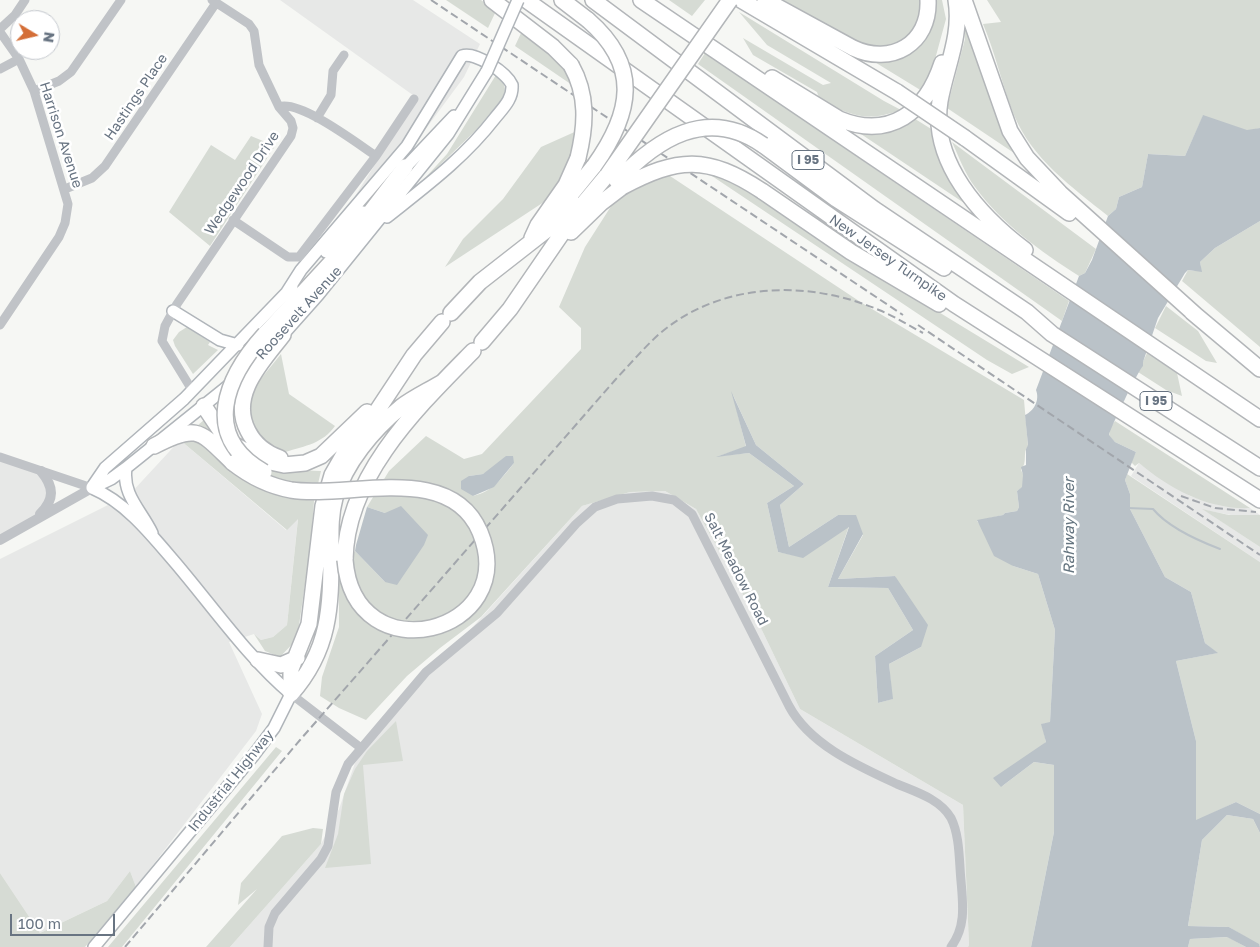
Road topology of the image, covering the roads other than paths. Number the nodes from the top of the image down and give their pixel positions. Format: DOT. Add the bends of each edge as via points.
graph roads {
  1 [pos="25,0"];
  2 [pos="121,0"];
  3 [pos="492,0"];
  4 [pos="518,0"];
  5 [pos="526,0"];
  6 [pos="562,0"];
  7 [pos="593,0"];
  8 [pos="643,0"];
  9 [pos="723,0"];
  10 [pos="730,0"];
  11 [pos="741,0"];
  12 [pos="765,0"];
  13 [pos="928,0"];
  14 [pos="948,0"];
  15 [pos="956,0"];
  16 [pos="964,0"];
  17 [pos="214,1"];
  18 [pos="0,28"];
  19 [pos="0,32"];
  20 [pos="10,46"];
  21 [pos="344,55"];
  22 [pos="17,60"];
  23 [pos="19,60"];
  24 [pos="0,69"];
  25 [pos="34,91"];
  26 [pos="414,99"];
  27 [pos="468,100"];
  28 [pos="279,107"];
  29 [pos="317,118"];
  30 [pos="376,156"];
  31 [pos="405,167"];
  32 [pos="609,176"];
  33 [pos="64,189"];
  34 [pos="1073,210"];
  35 [pos="233,220"];
  36 [pos="372,229"];
  37 [pos="530,242"];
  38 [pos="540,266"];
  39 [pos="1046,270"];
  40 [pos="287,292"];
  41 [pos="954,308"];
  42 [pos="173,311"];
  43 [pos="1026,316"];
  44 [pos="0,325"];
  45 [pos="283,335"];
  46 [pos="238,345"];
  47 [pos="1260,369"];
  48 [pos="444,381"];
  49 [pos="394,386"];
  50 [pos="192,390"];
  51 [pos="204,406"];
  52 [pos="1260,419"];
  53 [pos="339,439"];
  54 [pos="154,446"];
  55 [pos="0,457"];
  56 [pos="126,468"];
  57 [pos="1260,468"];
  58 [pos="41,471"];
  59 [pos="391,487"];
  60 [pos="92,488"];
  61 [pos="1260,500"];
  62 [pos="30,523"];
  63 [pos="154,539"];
  64 [pos="0,540"];
  65 [pos="297,658"];
  66 [pos="258,660"];
  67 [pos="291,694"];
  68 [pos="361,748"];
  69 [pos="94,947"];
  70 [pos="268,947"];
  71 [pos="951,947"];
  1 -- 18 [label="street" via="15,15"];
  2 -- 25 [label="street" via="72,72"];
  3 -- 37 [label="highway, bridge" via="553,46 571,64 584,102 584,131 578,158"];
  4 -- 27 [label="main road, Roosevelt Avenue, bridge" via="486,71"];
  5 -- 41 [label="highway, New Jersey Turnpike / I 95"];
  6 -- 32 [label="highway, bridge" via="588,20 614,47 624,70 624,110"];
  7 -- 43 [label="highway, I 95"];
  8 -- 14 [label="highway" via="832,116 850,124 873,127 885,126 908,115 928,93 940,67 951,24"];
  8 -- 39 [label="highway, I 95"];
  9 -- 32 [label="highway"];
  10 -- 32 [label="highway, bridge"];
  11 -- 34 [label="highway, bridge" via="896,92"];
  12 -- 13 [label="highway" via="862,53 881,56 902,50 918,36 927,17"];
  15 -- 39 [label="highway" via="956,38 938,116 944,149 960,182 984,212"];
  16 -- 34 [label="highway" via="1010,131 1036,170"];
  17 -- 28 [label="street, Wedgewood Drive" via="254,31 259,65"];
  17 -- 33 [label="street, Hastings Place" via="105,166 92,178"];
  19 -- 20 [label="street, Harrison Avenue"];
  21 -- 29 [label="street" via="333,71 331,95"];
  22 -- 24 [label="street"];
  23 -- 25 [label="street, Harrison Avenue"];
  25 -- 33 [label="street, Harrison Avenue"];
  26 -- 30 [label="street"];
  27 -- 31 [label="main road, Roosevelt Avenue"];
  27 -- 36 [label="main road, Roosevelt Avenue" via="448,134"];
  28 -- 29 [label="street" via="291,106"];
  28 -- 35 [label="street, Wedgewood Drive" via="291,121 293,131"];
  29 -- 30 [label="street"];
  30 -- 35 [label="street" via="299,257 288,257"];
  31 -- 40 [label="main road, Roosevelt Avenue"];
  31 -- 59 [label="highway, bridge" via="336,257 241,364 227,394 225,411 227,427 240,453 256,468 283,478"];
  32 -- 37 [label="highway"];
  32 -- 38 [label="highway" via="578,210"];
  32 -- 38 [label="highway" via="586,217"];
  32 -- 41 [label="highway, bridge" via="697,164 732,172 851,252"];
  32 -- 43 [label="highway, bridge" via="650,149 687,132 724,129 745,134 843,203"];
  33 -- 44 [label="street, Harrison Avenue" via="68,210 63,230"];
  34 -- 47 [label="highway"];
  35 -- 42 [label="street, Wedgewood Drive"];
  36 -- 40 [label="main road" via="443,174 481,136 511,96 512,85 506,76 475,56 462,56 407,146 301,270"];
  36 -- 45 [label="main road, Roosevelt Avenue"];
  37 -- 49 [label="highway" via="480,282 446,317 420,347"];
  38 -- 48 [label="highway" via="510,309"];
  39 -- 52 [label="highway"];
  40 -- 46 [label="main road, Roosevelt Avenue"];
  41 -- 61 [label="highway, I 95" via="977,319"];
  42 -- 46 [label="main road" via="220,340"];
  42 -- 50 [label="street, Wedgewood Drive" via="163,330 163,345"];
  43 -- 57 [label="highway, I 95"];
  45 -- 51 [label="main road, Roosevelt Avenue"];
  45 -- 53 [label="highway" via="246,388 242,411 248,432 262,448 274,456 288,459 317,453"];
  46 -- 50 [label="main road, Roosevelt Avenue"];
  48 -- 59 [label="highway, bridge" via="383,454 365,483 351,517 345,560 357,600 378,620 399,629 421,631 444,625 464,612 476,598 485,574 486,557 480,532 460,507 441,496 417,489"];
  48 -- 67 [label="highway" via="395,412 360,450 342,479 332,516 327,627 308,675"];
  49 -- 53 [label="highway"];
  49 -- 65 [label="highway" via="344,454 328,486 321,517 311,613"];
  50 -- 51 [label="main road"];
  50 -- 60 [label="main road, Roosevelt Avenue" via="105,468"];
  51 -- 53 [label="highway" via="235,446 276,464 290,466 313,460 328,452"];
  51 -- 54 [label="main road, Roosevelt Avenue"];
  54 -- 56 [label="main road, Roosevelt Avenue"];
  54 -- 59 [label="highway, bridge" via="179,434 196,433 211,441 233,463 257,479 292,490"];
  55 -- 58 [label="street"];
  56 -- 60 [label="main road, Roosevelt Avenue"];
  56 -- 63 [label="main road" via="128,493"];
  58 -- 60 [label="street"];
  58 -- 62 [label="street" via="49,481 51,500"];
  60 -- 62 [label="street, Roosevelt Avenue"];
  60 -- 63 [label="main road" via="119,504"];
  62 -- 64 [label="street, Roosevelt Avenue"];
  63 -- 66 [label="main road"];
  65 -- 66 [label="highway" via="278,666"];
  65 -- 67 [label="highway" via="291,669"];
  66 -- 67 [label="main road"];
  67 -- 68 [label="street"];
  67 -- 69 [label="main road, Industrial Highway" via="274,728 257,751"];
  68 -- 70 [label="street, Salt Meadow Road" via="348,764 336,792 328,846 321,859 275,913 269,927"];
  68 -- 71 [label="street, Salt Meadow Road" via="426,672 497,613 590,511 623,498 668,498 688,509 699,524 803,728 865,768 932,800 950,817 957,842 963,910 961,929"];
}
